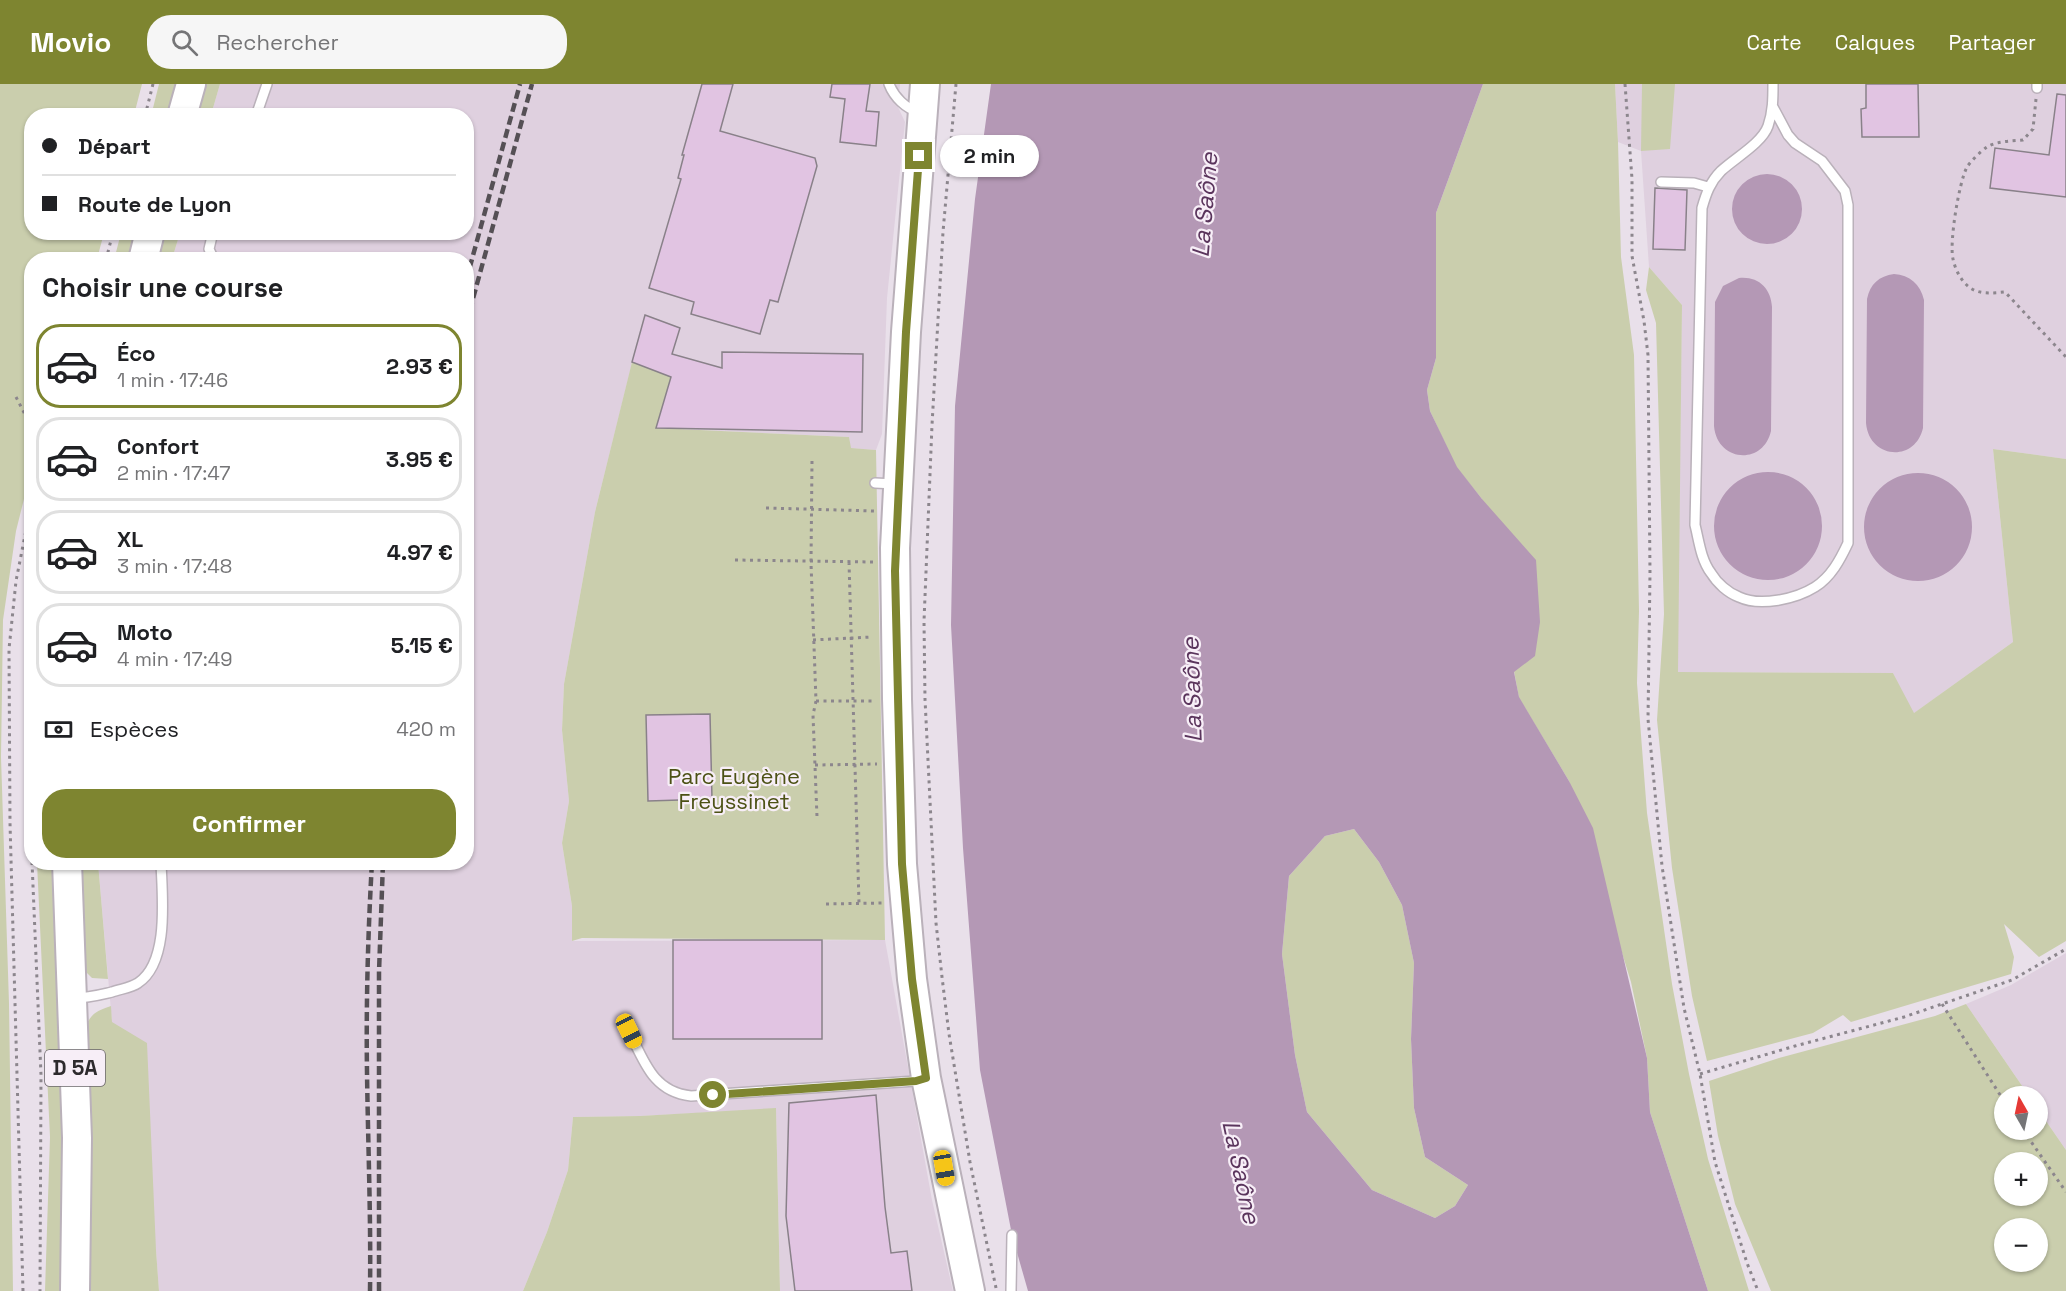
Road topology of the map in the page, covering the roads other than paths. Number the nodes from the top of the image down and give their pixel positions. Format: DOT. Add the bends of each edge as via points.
graph roads {
  1 [pos="191,84"];
  2 [pos="267,84"];
  3 [pos="889,84"];
  4 [pos="925,84"];
  5 [pos="1773,84"];
  6 [pos="1773,107"];
  7 [pos="184,108"];
  8 [pos="259,108"];
  9 [pos="922,112"];
  10 [pos="1661,182"];
  11 [pos="1708,187"];
  12 [pos="67,870"];
  13 [pos="161,870"];
  14 [pos="72,998"];
  15 [pos="629,1031"];
  16 [pos="926,1078"];
  17 [pos="1012,1235"];
  18 [pos="75,1291"];
  19 [pos="969,1291"];
  20 [pos="1011,1291"];
  1 -- 7 [label="main road"];
  2 -- 8 [label="lane"];
  3 -- 9 [label="lane" via="900,101"];
  4 -- 9 [label="main road"];
  5 -- 6 [label="lane"];
  6 -- 11 [label="lane" via="1768,128"];
  6 -- 11 [label="lane" via="1788,135 1822,161 1845,191 1848,205 1848,543 1828,575 1815,587 1793,597 1756,601 1726,590 1703,559 1695,525 1702,208"];
  9 -- 16 [label="main road" via="906,332 886,483 895,548 904,896"];
  10 -- 11 [label="lane"];
  12 -- 14 [label="main road, D 5A"];
  13 -- 14 [label="lane" via="163,921 152,970 138,983 89,998"];
  14 -- 18 [label="main road, D 5A"];
  15 -- 16 [label="lane" via="648,1070 662,1086 679,1095"];
  16 -- 19 [label="main road"];
  17 -- 20 [label="lane"];
}
